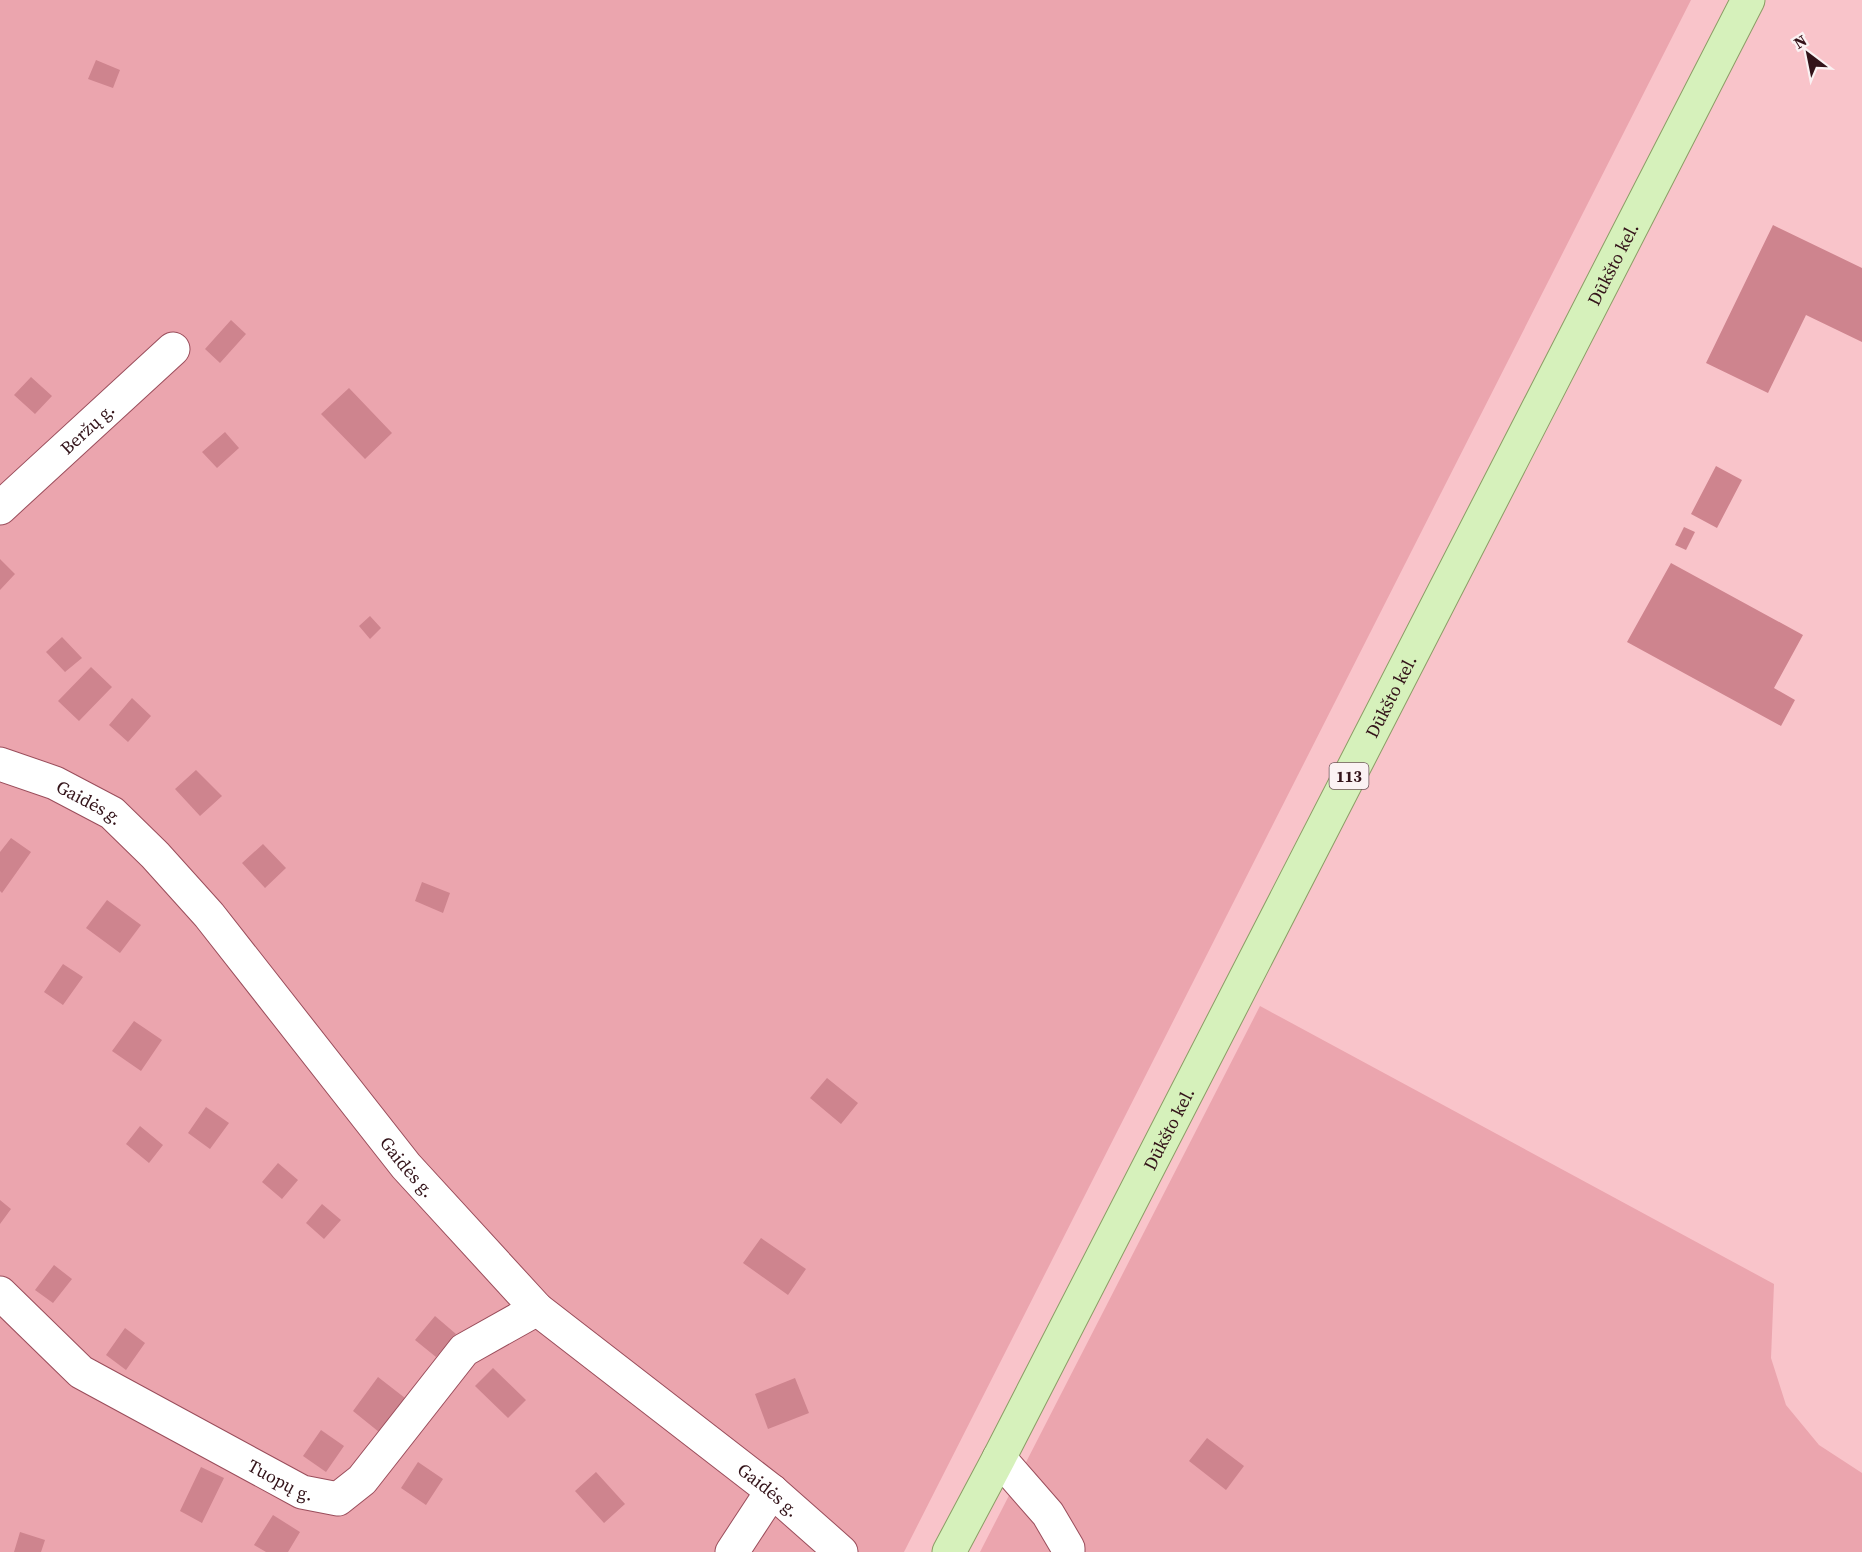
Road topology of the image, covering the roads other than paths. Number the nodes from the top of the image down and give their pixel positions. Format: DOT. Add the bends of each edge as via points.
graph roads {
  1 [pos="1748,0"];
  2 [pos="173,349"];
  3 [pos="0,508"];
  4 [pos="0,764"];
  5 [pos="0,1293"];
  6 [pos="537,1309"];
  7 [pos="999,1458"];
  8 [pos="772,1491"];
  9 [pos="732,1552"];
  10 [pos="841,1552"];
  11 [pos="950,1552"];
  12 [pos="1068,1552"];
  1 -- 7 [label="main road, Dūkšto kel. / 113"];
  2 -- 3 [label="street, Beržų g."];
  4 -- 6 [label="street, Gaidės g." via="55,783 112,813 155,855 209,915 406,1166"];
  5 -- 6 [label="street, Tuopų g." via="81,1372 302,1492 338,1499 362,1480 464,1350"];
  6 -- 8 [label="street, Gaidės g."];
  7 -- 11 [label="main road, Dūkšto kel. / 113"];
  7 -- 12 [label="street" via="1048,1514"];
  8 -- 9 [label="street"];
  8 -- 10 [label="street, Gaidės g."];
}
